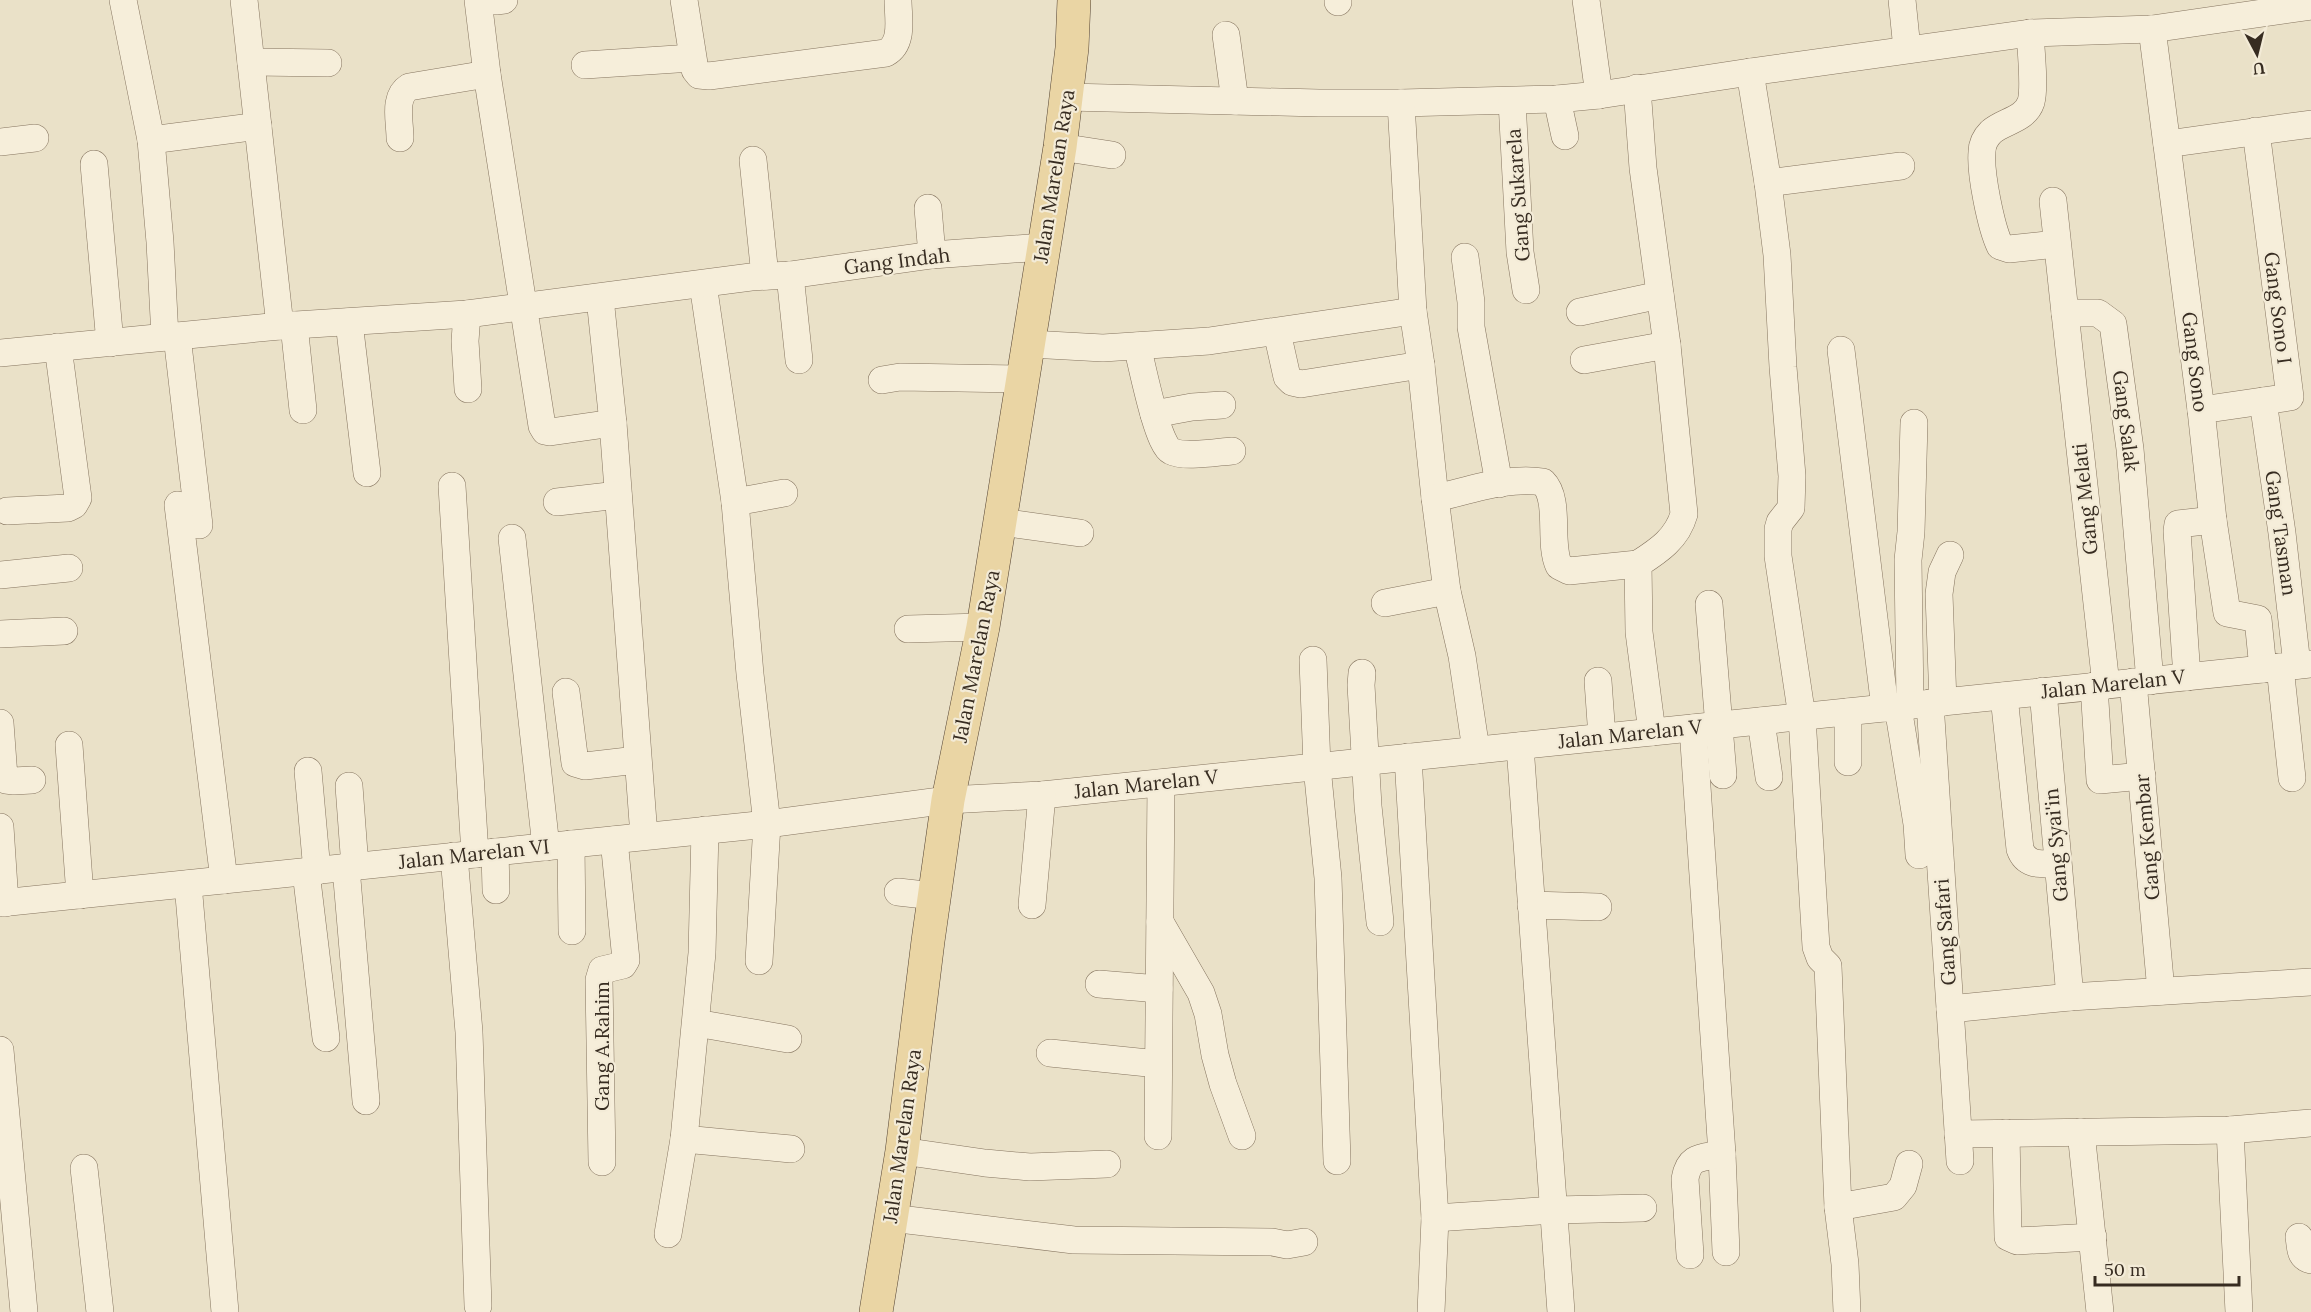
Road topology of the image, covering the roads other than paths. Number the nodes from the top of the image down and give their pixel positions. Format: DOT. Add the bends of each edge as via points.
graph roads {
  1 [pos="123,0"];
  2 [pos="244,0"];
  3 [pos="478,0"];
  4 [pos="504,0"];
  5 [pos="684,0"];
  6 [pos="898,0"];
  7 [pos="1074,0"];
  8 [pos="1586,0"];
  9 [pos="1902,0"];
  10 [pos="496,1"];
  11 [pos="2311,6"];
  12 [pos="2152,29"];
  13 [pos="2030,33"];
  14 [pos="1226,35"];
  15 [pos="1907,49"];
  16 [pos="692,58"];
  17 [pos="251,62"];
  18 [pos="328,63"];
  19 [pos="585,65"];
  20 [pos="1750,72"];
  21 [pos="487,74"];
  22 [pos="1637,88"];
  23 [pos="1599,95"];
  24 [pos="1067,98"];
  25 [pos="1557,99"];
  26 [pos="1235,101"];
  27 [pos="1512,101"];
  28 [pos="1401,104"];
  29 [pos="2311,124"];
  30 [pos="258,126"];
  31 [pos="2256,131"];
  32 [pos="1565,136"];
  33 [pos="35,138"];
  34 [pos="400,138"];
  35 [pos="150,140"];
  36 [pos="0,142"];
  37 [pos="2167,144"];
  38 [pos="1060,147"];
  39 [pos="1112,155"];
  40 [pos="753,160"];
  41 [pos="94,164"];
  42 [pos="1901,166"];
  43 [pos="1768,183"];
  44 [pos="2053,201"];
  45 [pos="928,208"];
  46 [pos="2056,244"];
  47 [pos="1043,247"];
  48 [pos="932,255"];
  49 [pos="1465,257"];
  50 [pos="769,276"];
  51 [pos="704,284"];
  52 [pos="1526,290"];
  53 [pos="1660,295"];
  54 [pos="600,298"];
  55 [pos="524,306"];
  56 [pos="1413,311"];
  57 [pos="1580,312"];
  58 [pos="2065,313"];
  59 [pos="467,314"];
  60 [pos="349,322"];
  61 [pos="287,325"];
  62 [pos="1277,332"];
  63 [pos="171,337"];
  64 [pos="122,342"];
  65 [pos="1030,344"];
  66 [pos="1667,345"];
  67 [pos="1137,346"];
  68 [pos="58,347"];
  69 [pos="1841,350"];
  70 [pos="0,353"];
  71 [pos="799,360"];
  72 [pos="1584,360"];
  73 [pos="1421,365"];
  74 [pos="882,380"];
  75 [pos="1024,380"];
  76 [pos="468,389"];
  77 [pos="2263,401"];
  78 [pos="1222,405"];
  79 [pos="303,410"];
  80 [pos="2201,410"];
  81 [pos="1154,414"];
  82 [pos="613,423"];
  83 [pos="1914,423"];
  84 [pos="1232,451"];
  85 [pos="367,473"];
  86 [pos="1499,484"];
  87 [pos="452,486"];
  88 [pos="784,493"];
  89 [pos="618,495"];
  90 [pos="1435,498"];
  91 [pos="557,502"];
  92 [pos="735,502"];
  93 [pos="178,505"];
  94 [pos="7,511"];
  95 [pos="2213,519"];
  96 [pos="1001,522"];
  97 [pos="199,525"];
  98 [pos="1080,533"];
  99 [pos="512,538"];
  100 [pos="1950,555"];
  101 [pos="1638,564"];
  102 [pos="69,568"];
  103 [pos="0,575"];
  104 [pos="1447,591"];
  105 [pos="1385,603"];
  106 [pos="1709,604"];
  107 [pos="983,627"];
  108 [pos="908,628"];
  109 [pos="64,631"];
  110 [pos="0,633"];
  111 [pos="1313,660"];
  112 [pos="2288,666"];
  113 [pos="1362,673"];
  114 [pos="2187,677"];
  115 [pos="1598,681"];
  116 [pos="2141,682"];
  117 [pos="2100,686"];
  118 [pos="566,692"];
  119 [pos="2043,692"];
  120 [pos="2004,696"];
  121 [pos="1913,705"];
  122 [pos="1848,712"];
  123 [pos="1802,717"];
  124 [pos="1761,721"];
  125 [pos="0,723"];
  126 [pos="1706,726"];
  127 [pos="1652,732"];
  128 [pos="1602,737"];
  129 [pos="69,745"];
  130 [pos="1520,746"];
  131 [pos="1476,750"];
  132 [pos="1408,757"];
  133 [pos="637,760"];
  134 [pos="1366,762"];
  135 [pos="1848,762"];
  136 [pos="1317,767"];
  137 [pos="308,771"];
  138 [pos="1723,775"];
  139 [pos="2142,776"];
  140 [pos="1769,777"];
  141 [pos="2292,778"];
  142 [pos="32,780"];
  143 [pos="1161,783"];
  144 [pos="349,786"];
  145 [pos="1042,795"];
  146 [pos="948,801"];
  147 [pos="767,824"];
  148 [pos="0,827"];
  149 [pos="705,830"];
  150 [pos="644,836"];
  151 [pos="614,840"];
  152 [pos="558,845"];
  153 [pos="475,854"];
  154 [pos="1919,855"];
  155 [pos="2057,864"];
  156 [pos="351,867"];
  157 [pos="312,871"];
  158 [pos="234,879"];
  159 [pos="188,884"];
  160 [pos="496,890"];
  161 [pos="897,892"];
  162 [pos="80,895"];
  163 [pos="934,896"];
  164 [pos="3,903"];
  165 [pos="1032,905"];
  166 [pos="1532,905"];
  167 [pos="1598,907"];
  168 [pos="1160,922"];
  169 [pos="1380,922"];
  170 [pos="572,931"];
  171 [pos="759,961"];
  172 [pos="2311,982"];
  173 [pos="1099,984"];
  174 [pos="1159,989"];
  175 [pos="2161,991"];
  176 [pos="2070,998"];
  177 [pos="1950,1009"];
  178 [pos="696,1023"];
  179 [pos="326,1038"];
  180 [pos="788,1039"];
  181 [pos="1050,1053"];
  182 [pos="0,1061"];
  183 [pos="1158,1064"];
  184 [pos="366,1101"];
  185 [pos="2311,1123"];
  186 [pos="2230,1131"];
  187 [pos="2081,1132"];
  188 [pos="2006,1133"];
  189 [pos="1958,1134"];
  190 [pos="1242,1136"];
  191 [pos="1158,1137"];
  192 [pos="684,1139"];
  193 [pos="791,1149"];
  194 [pos="902,1151"];
  195 [pos="1722,1154"];
  196 [pos="1337,1161"];
  197 [pos="1960,1161"];
  198 [pos="602,1162"];
  199 [pos="1107,1164"];
  200 [pos="1909,1164"];
  201 [pos="84,1168"];
  202 [pos="1838,1207"];
  203 [pos="1643,1208"];
  204 [pos="1555,1210"];
  205 [pos="891,1218"];
  206 [pos="1435,1218"];
  207 [pos="668,1234"];
  208 [pos="2093,1237"];
  209 [pos="1304,1242"];
  210 [pos="1726,1252"];
  211 [pos="1690,1255"];
  212 [pos="478,1306"];
  213 [pos="24,1312"];
  214 [pos="100,1312"];
  215 [pos="225,1312"];
  216 [pos="876,1312"];
  217 [pos="1431,1312"];
  218 [pos="1562,1312"];
  219 [pos="1847,1312"];
  220 [pos="2100,1312"];
  221 [pos="2239,1312"];
  1 -- 35 [label="street"];
  2 -- 17 [label="street"];
  3 -- 21 [label="street"];
  4 -- 10 [label="street"];
  5 -- 16 [label="street"];
  6 -- 16 [label="street" via="898,38 896,46 886,53 709,76 699,75"];
  7 -- 24 [label="main road, Jalan Marelan Raya"];
  8 -- 23 [label="street"];
  9 -- 15 [label="street"];
  11 -- 12 [label="street"];
  12 -- 13 [label="street"];
  12 -- 37 [label="street, Gang Sono"];
  13 -- 15 [label="street"];
  13 -- 46 [label="street" via="2031,102 2024,113 1986,137 1982,153 1986,192 2000,246 2009,249"];
  14 -- 26 [label="street"];
  15 -- 20 [label="street"];
  16 -- 19 [label="street"];
  17 -- 18 [label="street"];
  17 -- 30 [label="street"];
  20 -- 22 [label="street"];
  20 -- 43 [label="street"];
  21 -- 34 [label="street" via="404,90 399,99"];
  21 -- 55 [label="street"];
  22 -- 23 [label="street"];
  22 -- 53 [label="street"];
  23 -- 25 [label="street"];
  24 -- 26 [label="street"];
  24 -- 38 [label="main road, Jalan Marelan Raya"];
  25 -- 27 [label="street"];
  25 -- 32 [label="street"];
  26 -- 28 [label="street"];
  27 -- 28 [label="street"];
  27 -- 52 [label="street, Gang Sukarela" via="1520,252"];
  28 -- 56 [label="street"];
  29 -- 31 [label="street"];
  30 -- 35 [label="street"];
  30 -- 61 [label="street"];
  31 -- 37 [label="street"];
  31 -- 77 [label="street, Gang Sono I" via="2289,397"];
  33 -- 36 [label="street"];
  35 -- 63 [label="street"];
  37 -- 80 [label="street, Gang Sono"];
  38 -- 39 [label="street"];
  38 -- 47 [label="main road, Jalan Marelan Raya"];
  40 -- 50 [label="street"];
  41 -- 64 [label="street"];
  42 -- 43 [label="street"];
  43 -- 123 [label="street" via="1777,255 1792,476 1791,508 1778,529 1778,556"];
  44 -- 46 [label="street"];
  45 -- 48 [label="street"];
  46 -- 58 [label="street"];
  47 -- 48 [label="street, Gang Indah"];
  47 -- 65 [label="main road, Jalan Marelan Raya"];
  48 -- 50 [label="street, Gang Indah"];
  49 -- 86 [label="street" via="1472,327"];
  50 -- 51 [label="street, Gang Indah"];
  50 -- 71 [label="street"];
  51 -- 54 [label="street, Gang Indah"];
  51 -- 92 [label="street"];
  53 -- 57 [label="street"];
  53 -- 66 [label="street"];
  54 -- 55 [label="street, Gang Indah"];
  54 -- 82 [label="street"];
  55 -- 59 [label="street, Gang Indah"];
  55 -- 82 [label="street" via="545,430"];
  56 -- 62 [label="street"];
  56 -- 73 [label="street"];
  58 -- 116 [label="street, Gang Salak" via="2098,313 2113,324 2130,448"];
  58 -- 117 [label="street, Gang Melati"];
  59 -- 60 [label="street, Gang Indah"];
  59 -- 76 [label="street"];
  60 -- 61 [label="street, Gang Indah"];
  60 -- 85 [label="street"];
  61 -- 63 [label="street, Gang Indah"];
  61 -- 79 [label="street"];
  62 -- 67 [label="street"];
  62 -- 73 [label="street" via="1287,377 1292,382 1301,384"];
  63 -- 64 [label="street, Gang Indah"];
  63 -- 97 [label="street"];
  64 -- 68 [label="street, Gang Indah"];
  65 -- 67 [label="street"];
  65 -- 75 [label="main road, Jalan Marelan Raya"];
  66 -- 72 [label="street"];
  66 -- 101 [label="street" via="1684,514 1678,532"];
  67 -- 81 [label="street"];
  68 -- 70 [label="street, Gang Indah"];
  68 -- 94 [label="street" via="78,498 68,508"];
  69 -- 121 [label="street"];
  73 -- 90 [label="street"];
  74 -- 75 [label="street"];
  75 -- 96 [label="main road, Jalan Marelan Raya"];
  77 -- 80 [label="street, Gang Sono I"];
  77 -- 112 [label="street, Gang Tasman" via="2282,533"];
  78 -- 81 [label="street"];
  80 -- 95 [label="street, Gang Sono"];
  81 -- 84 [label="street" via="1167,448 1174,453"];
  82 -- 89 [label="street"];
  83 -- 121 [label="street" via="1908,560"];
  86 -- 90 [label="street"];
  86 -- 101 [label="street" via="1534,481 1550,488 1555,555 1562,569"];
  87 -- 153 [label="street"];
  88 -- 92 [label="street"];
  89 -- 91 [label="street"];
  89 -- 133 [label="street"];
  90 -- 104 [label="street"];
  92 -- 147 [label="street"];
  93 -- 158 [label="street"];
  95 -- 112 [label="street, Gang Sono" via="2227,614 2258,619"];
  95 -- 114 [label="street" via="2178,524"];
  96 -- 98 [label="street"];
  96 -- 107 [label="main road, Jalan Marelan Raya"];
  99 -- 152 [label="street"];
  100 -- 121 [label="street" via="1942,572"];
  101 -- 127 [label="street" via="1640,633"];
  102 -- 103 [label="street"];
  104 -- 105 [label="street"];
  104 -- 131 [label="street" via="1462,656"];
  106 -- 126 [label="street"];
  107 -- 108 [label="street"];
  107 -- 146 [label="main road, Jalan Marelan Raya"];
  109 -- 110 [label="street"];
  111 -- 136 [label="street"];
  112 -- 114 [label="street, Jalan Marelan V"];
  112 -- 141 [label="street"];
  113 -- 134 [label="street"];
  114 -- 116 [label="street, Jalan Marelan V"];
  115 -- 128 [label="street"];
  116 -- 117 [label="street, Jalan Marelan V"];
  116 -- 139 [label="street, Gang Kembar"];
  117 -- 119 [label="street, Jalan Marelan V"];
  117 -- 139 [label="street, Gang Melati" via="2100,780"];
  118 -- 133 [label="street" via="575,764"];
  119 -- 120 [label="street, Jalan Marelan V"];
  119 -- 155 [label="street, Gang Syai'in"];
  120 -- 121 [label="street, Jalan Marelan V"];
  120 -- 155 [label="street" via="2020,849 2028,861"];
  121 -- 122 [label="street, Jalan Marelan V"];
  121 -- 154 [label="street"];
  121 -- 177 [label="street, Gang Safari"];
  122 -- 123 [label="street, Jalan Marelan V"];
  122 -- 135 [label="street"];
  123 -- 124 [label="street, Jalan Marelan V"];
  123 -- 202 [label="street" via="1816,947 1828,966"];
  124 -- 126 [label="street, Jalan Marelan V"];
  124 -- 140 [label="street"];
  125 -- 142 [label="street" via="4,777 14,782"];
  126 -- 127 [label="street, Jalan Marelan V"];
  126 -- 138 [label="street"];
  126 -- 195 [label="street"];
  127 -- 128 [label="street, Jalan Marelan V"];
  128 -- 130 [label="street, Jalan Marelan V"];
  129 -- 162 [label="street"];
  130 -- 131 [label="street, Jalan Marelan V"];
  130 -- 166 [label="street"];
  131 -- 132 [label="street, Jalan Marelan V"];
  132 -- 134 [label="street, Jalan Marelan V"];
  132 -- 206 [label="street"];
  133 -- 150 [label="street"];
  134 -- 136 [label="street, Jalan Marelan V"];
  134 -- 169 [label="street"];
  136 -- 143 [label="street, Jalan Marelan V"];
  136 -- 196 [label="street" via="1328,878"];
  137 -- 157 [label="street"];
  139 -- 175 [label="street, Gang Kembar"];
  143 -- 145 [label="street, Jalan Marelan V"];
  143 -- 168 [label="street"];
  144 -- 156 [label="street"];
  145 -- 146 [label="street, Jalan Marelan V"];
  145 -- 165 [label="street"];
  146 -- 147 [label="street, Jalan Marelan VI"];
  146 -- 163 [label="main road, Jalan Marelan Raya"];
  147 -- 149 [label="street, Jalan Marelan VI"];
  147 -- 171 [label="street"];
  148 -- 164 [label="street"];
  149 -- 150 [label="street, Jalan Marelan VI"];
  149 -- 178 [label="street" via="705,907"];
  150 -- 151 [label="street, Jalan Marelan VI"];
  151 -- 152 [label="street, Jalan Marelan VI"];
  151 -- 198 [label="street, Gang A.Rahim" via="626,960 623,965 602,970 599,980"];
  152 -- 153 [label="street, Jalan Marelan VI"];
  152 -- 170 [label="street"];
  153 -- 156 [label="street, Jalan Marelan VI"];
  153 -- 160 [label="street"];
  153 -- 212 [label="street" via="470,1032"];
  155 -- 176 [label="street, Gang Syai'in"];
  156 -- 157 [label="street, Jalan Marelan VI"];
  156 -- 184 [label="street"];
  157 -- 158 [label="street, Jalan Marelan VI"];
  157 -- 179 [label="street"];
  158 -- 159 [label="street, Jalan Marelan VI"];
  159 -- 162 [label="street, Jalan Marelan VI"];
  159 -- 215 [label="street"];
  161 -- 163 [label="street"];
  162 -- 164 [label="street, Jalan Marelan VI"];
  163 -- 194 [label="main road, Jalan Marelan Raya"];
  166 -- 167 [label="street"];
  166 -- 204 [label="street"];
  168 -- 174 [label="street"];
  168 -- 190 [label="street" via="1202,993 1223,1084"];
  172 -- 175 [label="street"];
  173 -- 174 [label="street"];
  174 -- 183 [label="street"];
  175 -- 176 [label="street"];
  176 -- 177 [label="street"];
  177 -- 189 [label="street, Gang Safari"];
  178 -- 180 [label="street"];
  178 -- 192 [label="street"];
  181 -- 183 [label="street"];
  182 -- 213 [label="street"];
  183 -- 191 [label="street"];
  185 -- 186 [label="street"];
  186 -- 187 [label="street"];
  186 -- 221 [label="street"];
  187 -- 188 [label="street"];
  187 -- 208 [label="street"];
  188 -- 189 [label="street"];
  188 -- 208 [label="street" via="2008,1237 2017,1241"];
  189 -- 197 [label="street, Gang Safari"];
  192 -- 193 [label="street"];
  192 -- 207 [label="street"];
  194 -- 199 [label="street" via="1030,1167"];
  194 -- 205 [label="main road, Jalan Marelan Raya"];
  195 -- 210 [label="street"];
  195 -- 211 [label="street" via="1695,1159 1687,1169"];
  200 -- 202 [label="street" via="1904,1186 1894,1197"];
  201 -- 214 [label="street"];
  202 -- 219 [label="street"];
  203 -- 204 [label="street"];
  204 -- 206 [label="street"];
  204 -- 218 [label="street"];
  205 -- 209 [label="street" via="1074,1240 1287,1245"];
  205 -- 216 [label="main road, Jalan Marelan Raya"];
  206 -- 217 [label="street"];
  208 -- 220 [label="street"];
}
